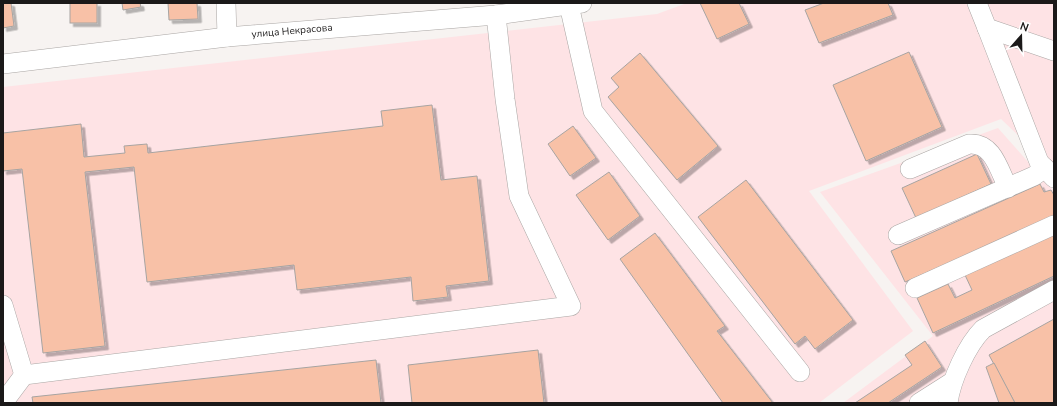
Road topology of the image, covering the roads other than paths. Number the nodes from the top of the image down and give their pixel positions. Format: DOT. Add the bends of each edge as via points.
graph roads {
  1 [pos="226,3"];
  2 [pos="977,3"];
  3 [pos="575,4"];
  4 [pos="496,15"];
  5 [pos="987,28"];
  6 [pos="227,37"];
  7 [pos="1054,51"];
  8 [pos="3,64"];
  9 [pos="910,169"];
  10 [pos="1049,173"];
  11 [pos="1008,188"];
  12 [pos="1054,224"];
  13 [pos="898,235"];
  14 [pos="914,288"];
  15 [pos="1054,290"];
  16 [pos="3,305"];
  17 [pos="800,372"];
  18 [pos="24,375"];
  19 [pos="952,382"];
  20 [pos="3,403"];
  21 [pos="919,403"];
  22 [pos="948,403"];
  1 -- 6 [label="street"];
  2 -- 5 [label="street"];
  3 -- 4 [label="street, улица Некрасова"];
  3 -- 17 [label="street" via="593,111"];
  4 -- 6 [label="street, улица Некрасова"];
  4 -- 18 [label="street" via="504,99 519,196 571,306"];
  5 -- 7 [label="street"];
  5 -- 10 [label="street" via="1039,162"];
  6 -- 8 [label="street, улица Некрасова"];
  9 -- 11 [label="street" via="969,144 977,144 991,153"];
  10 -- 11 [label="street" via="1034,176"];
  11 -- 13 [label="street"];
  12 -- 14 [label="street"];
  15 -- 19 [label="street" via="983,329 975,336"];
  16 -- 18 [label="street"];
  18 -- 20 [label="street"];
  19 -- 21 [label="street"];
  19 -- 22 [label="street"];
}
